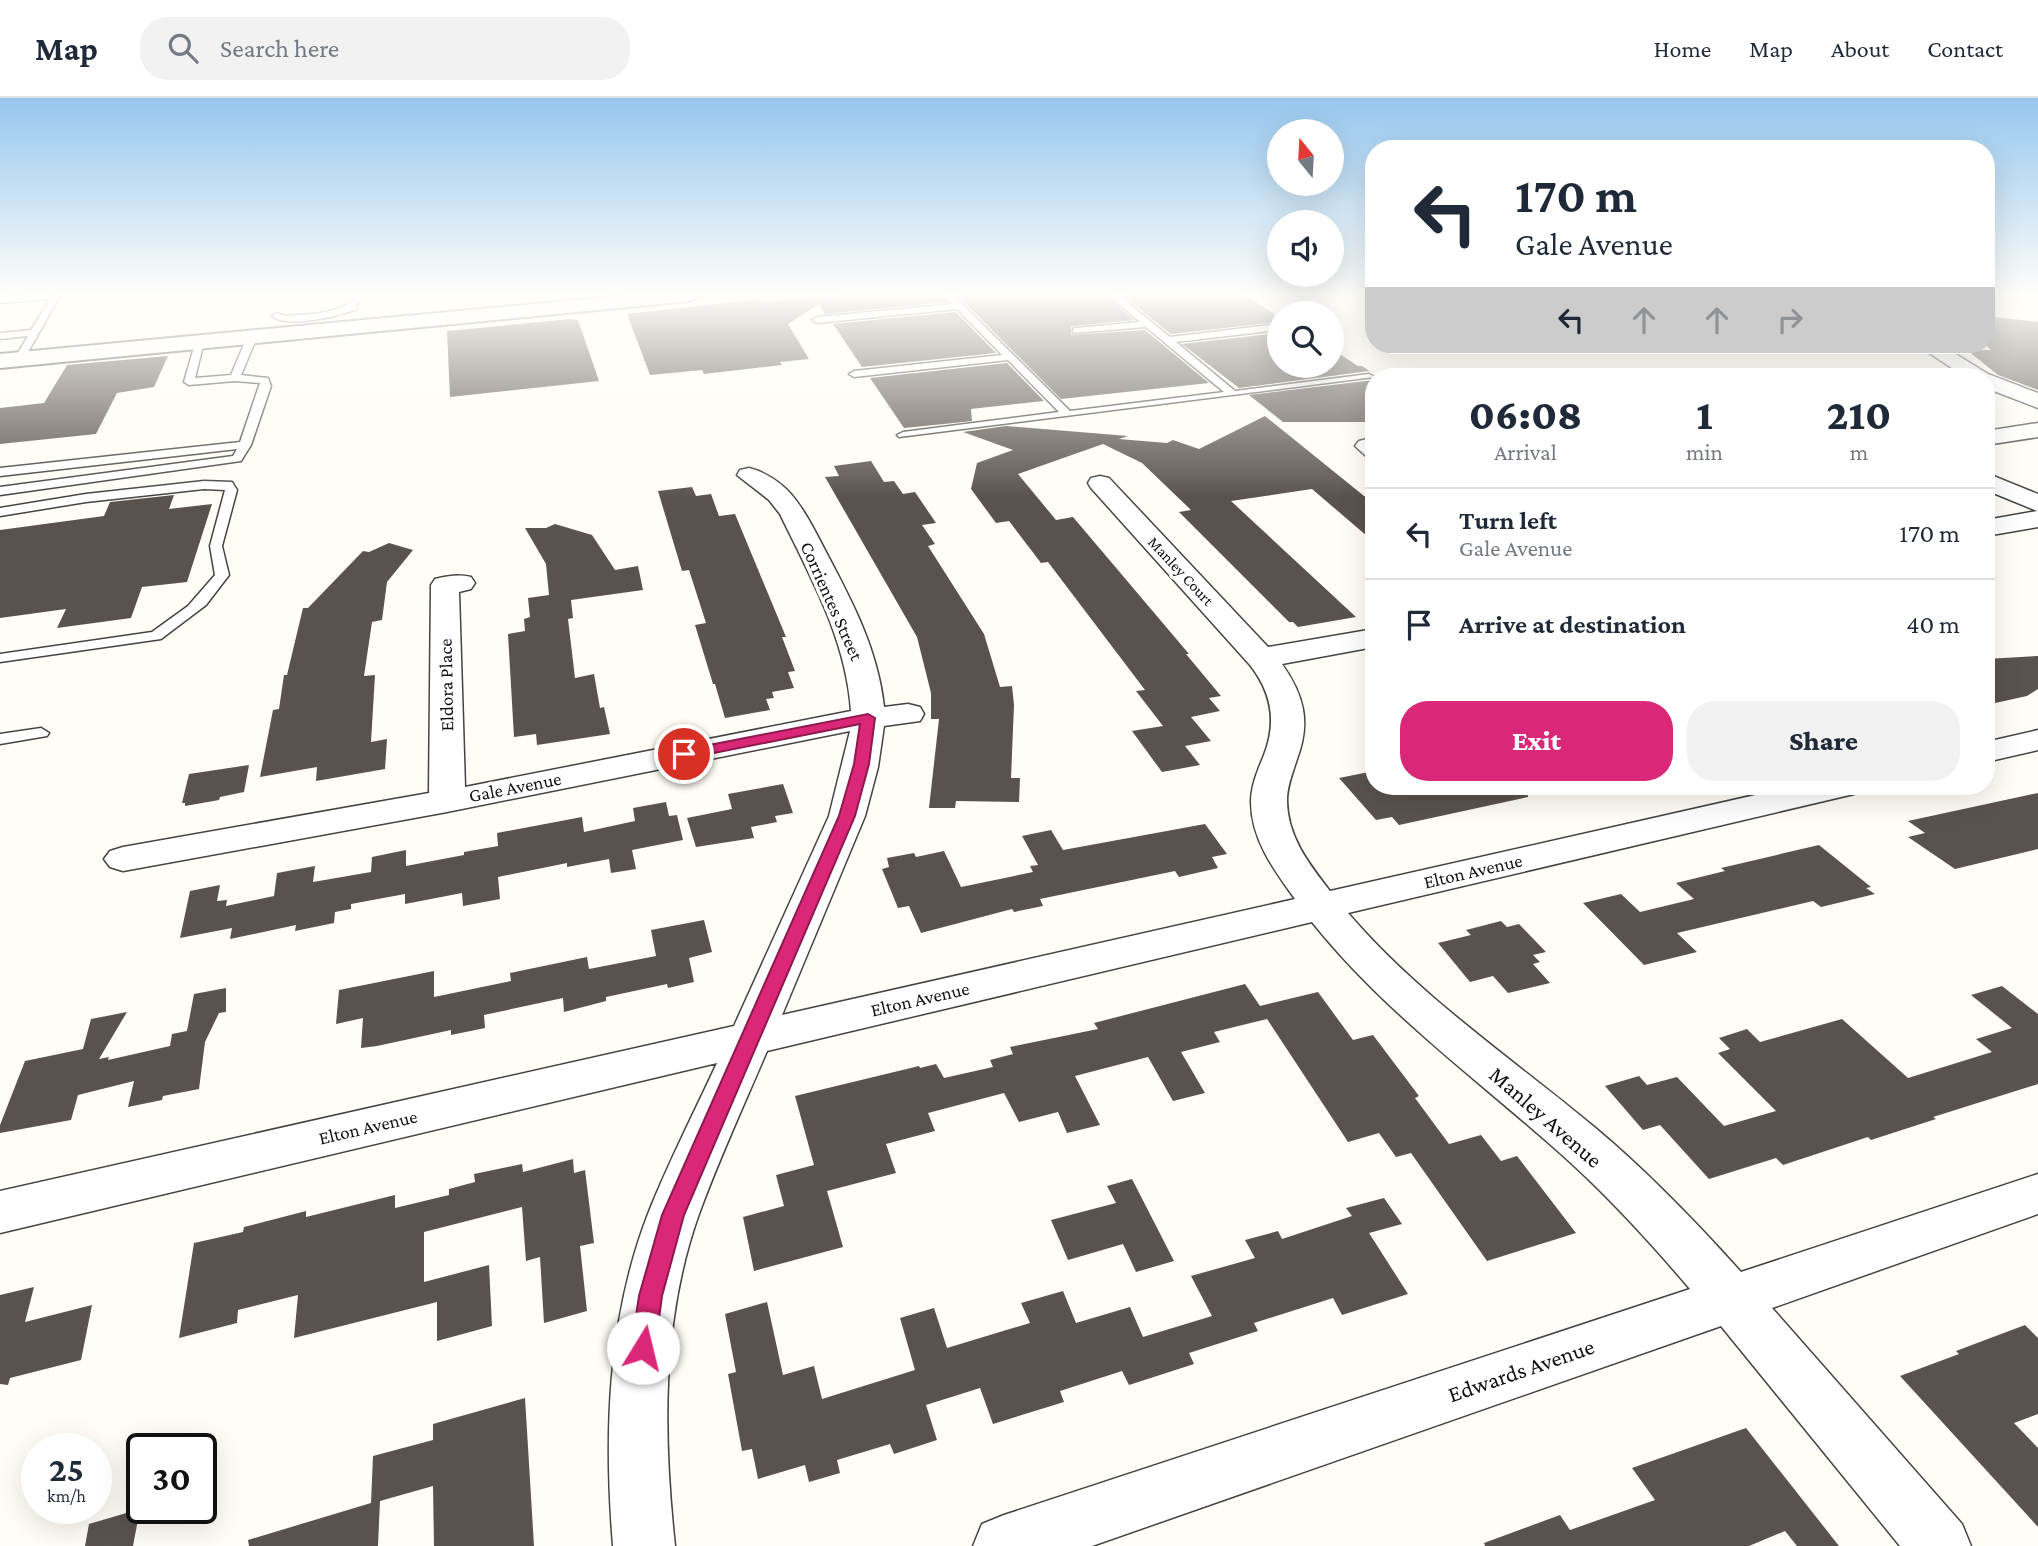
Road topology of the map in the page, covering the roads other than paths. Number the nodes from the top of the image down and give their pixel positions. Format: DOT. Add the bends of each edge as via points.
graph roads {
  1 [pos="194,363"];
  2 [pos="241,363"];
  3 [pos="959,363"];
  4 [pos="1016,363"];
  5 [pos="1195,363"];
  6 [pos="853,374"];
  7 [pos="235,378"];
  8 [pos="1365,378"];
  9 [pos="1995,384"];
  10 [pos="1233,394"];
  11 [pos="2038,401"];
  12 [pos="1067,414"];
  13 [pos="2038,430"];
  14 [pos="903,435"];
  15 [pos="1995,437"];
  16 [pos="245,445"];
  17 [pos="0,472"];
  18 [pos="749,475"];
  19 [pos="1100,483"];
  20 [pos="1995,484"];
  21 [pos="0,491"];
  22 [pos="2038,504"];
  23 [pos="0,512"];
  24 [pos="2038,519"];
  25 [pos="1995,526"];
  26 [pos="461,583"];
  27 [pos="1365,640"];
  28 [pos="0,658"];
  29 [pos="1261,658"];
  30 [pos="888,716"];
  31 [pos="41,733"];
  32 [pos="0,739"];
  33 [pos="2038,740"];
  34 [pos="1995,750"];
  35 [pos="1802,795"];
  36 [pos="447,800"];
  37 [pos="123,859"];
  38 [pos="1321,906"];
  39 [pos="749,1038"];
  40 [pos="2038,1194"];
  41 [pos="0,1212"];
  42 [pos="1731,1299"];
  43 [pos="644,1546"];
  44 [pos="1004,1546"];
  45 [pos="1940,1546"];
  1 -- 7 [label="lane" via="189,382"];
  2 -- 7 [label="lane"];
  3 -- 6 [label="lane"];
  4 -- 12 [label="lane"];
  5 -- 10 [label="lane"];
  7 -- 16 [label="lane" via="264,380 266,386"];
  8 -- 10 [label="lane"];
  9 -- 11 [label="street"];
  10 -- 12 [label="lane"];
  12 -- 14 [label="lane"];
  13 -- 15 [label="street"];
  16 -- 17 [label="lane"];
  16 -- 21 [label="lane" via="240,456 230,462"];
  18 -- 30 [label="street, Corrientes Street" via="778,495 792,512"];
  19 -- 29 [label="street, Manley Court"];
  20 -- 22 [label="street"];
  23 -- 28 [label="lane" via="204,485 228,485 231,490 216,546 222,575 202,603 167,629 156,636"];
  24 -- 25 [label="street"];
  26 -- 36 [label="street, Eldora Place" via="445,585"];
  27 -- 29 [label="street"];
  29 -- 38 [label="street, Manley Avenue" via="1283,690 1289,711 1288,737 1273,774 1269,801 1273,830 1287,860"];
  30 -- 36 [label="street, Gale Avenue"];
  30 -- 39 [label="street, Corrientes Street" via="862,764 847,816"];
  31 -- 32 [label="lane"];
  33 -- 34 [label="street"];
  35 -- 38 [label="street, Elton Avenue"];
  36 -- 37 [label="street, Gale Avenue"];
  38 -- 39 [label="street, Elton Avenue"];
  38 -- 42 [label="street, Manley Avenue" via="1370,963 1422,1012 1638,1198"];
  39 -- 41 [label="street, Elton Avenue"];
  39 -- 43 [label="street, Corrientes Street" via="673,1215 651,1296 638,1398 637,1472"];
  40 -- 42 [label="street, Edwards Avenue"];
  42 -- 44 [label="street, Edwards Avenue"];
  42 -- 45 [label="street, Manley Avenue"];
}
